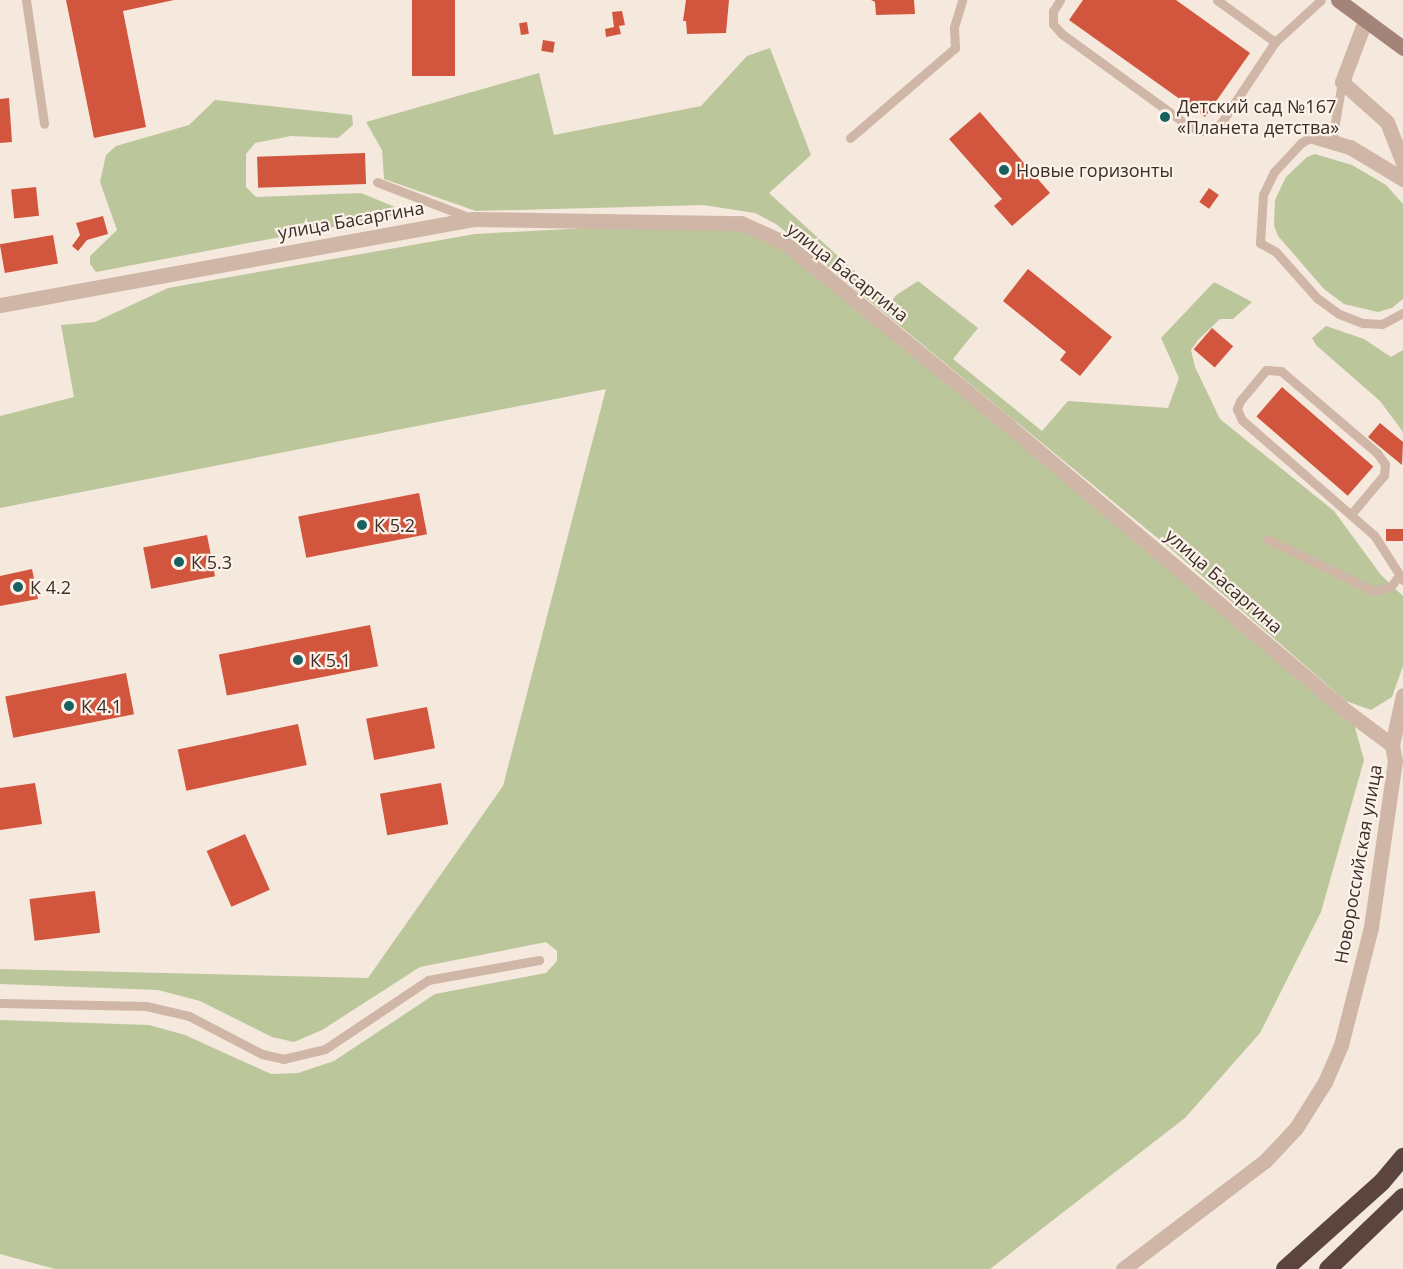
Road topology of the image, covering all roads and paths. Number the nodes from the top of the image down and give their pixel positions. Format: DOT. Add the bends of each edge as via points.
graph roads {
  1 [pos="26,0"];
  2 [pos="962,0"];
  3 [pos="1060,0"];
  4 [pos="1217,0"];
  5 [pos="1321,0"];
  6 [pos="1338,0"];
  7 [pos="1365,21"];
  8 [pos="1275,42"];
  9 [pos="1403,48"];
  10 [pos="1342,82"];
  11 [pos="44,124"];
  12 [pos="1313,136"];
  13 [pos="850,138"];
  14 [pos="1332,140"];
  15 [pos="1403,163"];
  16 [pos="1403,179"];
  17 [pos="377,182"];
  18 [pos="473,219"];
  19 [pos="0,305"];
  20 [pos="1403,313"];
  21 [pos="1352,513"];
  22 [pos="1267,539"];
  23 [pos="1401,579"];
  24 [pos="1403,695"];
  25 [pos="1397,756"];
  26 [pos="539,960"];
  27 [pos="0,1003"];
  28 [pos="1403,1157"];
  29 [pos="1403,1197"];
  30 [pos="1123,1269"];
  31 [pos="1285,1269"];
  32 [pos="1328,1269"];
  1 -- 11 [label="lane"];
  2 -- 13 [label="lane" via="955,23 955,48"];
  3 -- 8 [label="lane" via="1053,11 1053,24 1062,34 1190,127 1202,130 1212,130 1221,123"];
  4 -- 8 [label="lane"];
  5 -- 8 [label="lane"];
  6 -- 7 [label="street"];
  7 -- 9 [label="street"];
  7 -- 10 [label="street"];
  10 -- 14 [label="lane"];
  10 -- 15 [label="street" via="1387,122"];
  12 -- 14 [label="street"];
  12 -- 20 [label="lane" via="1274,172 1263,195 1260,243 1276,252 1317,298 1339,314 1363,323 1382,324"];
  14 -- 16 [label="street"];
  17 -- 18 [label="lane"];
  18 -- 19 [label="street, улица Басаргина"];
  18 -- 25 [label="street, улица Басаргина" via="741,223 785,243 1009,426"];
  21 -- 21 [label="lane" via="1242,420 1237,409 1240,401 1266,370 1281,371 1385,464 1384,475"];
  21 -- 23 [label="lane" via="1374,535"];
  22 -- 23 [label="lane" via="1374,591"];
  24 -- 25 [label="street, Новороссийская улица"];
  25 -- 30 [label="street, Новороссийская улица" via="1371,927 1341,1045 1325,1082 1296,1128 1265,1161"];
  26 -- 27 [label="lane" via="428,980 324,1049 283,1059 262,1053 189,1016 146,1006"];
  28 -- 31 [label="highway" via="1382,1182"];
  29 -- 32 [label="highway"];
}
